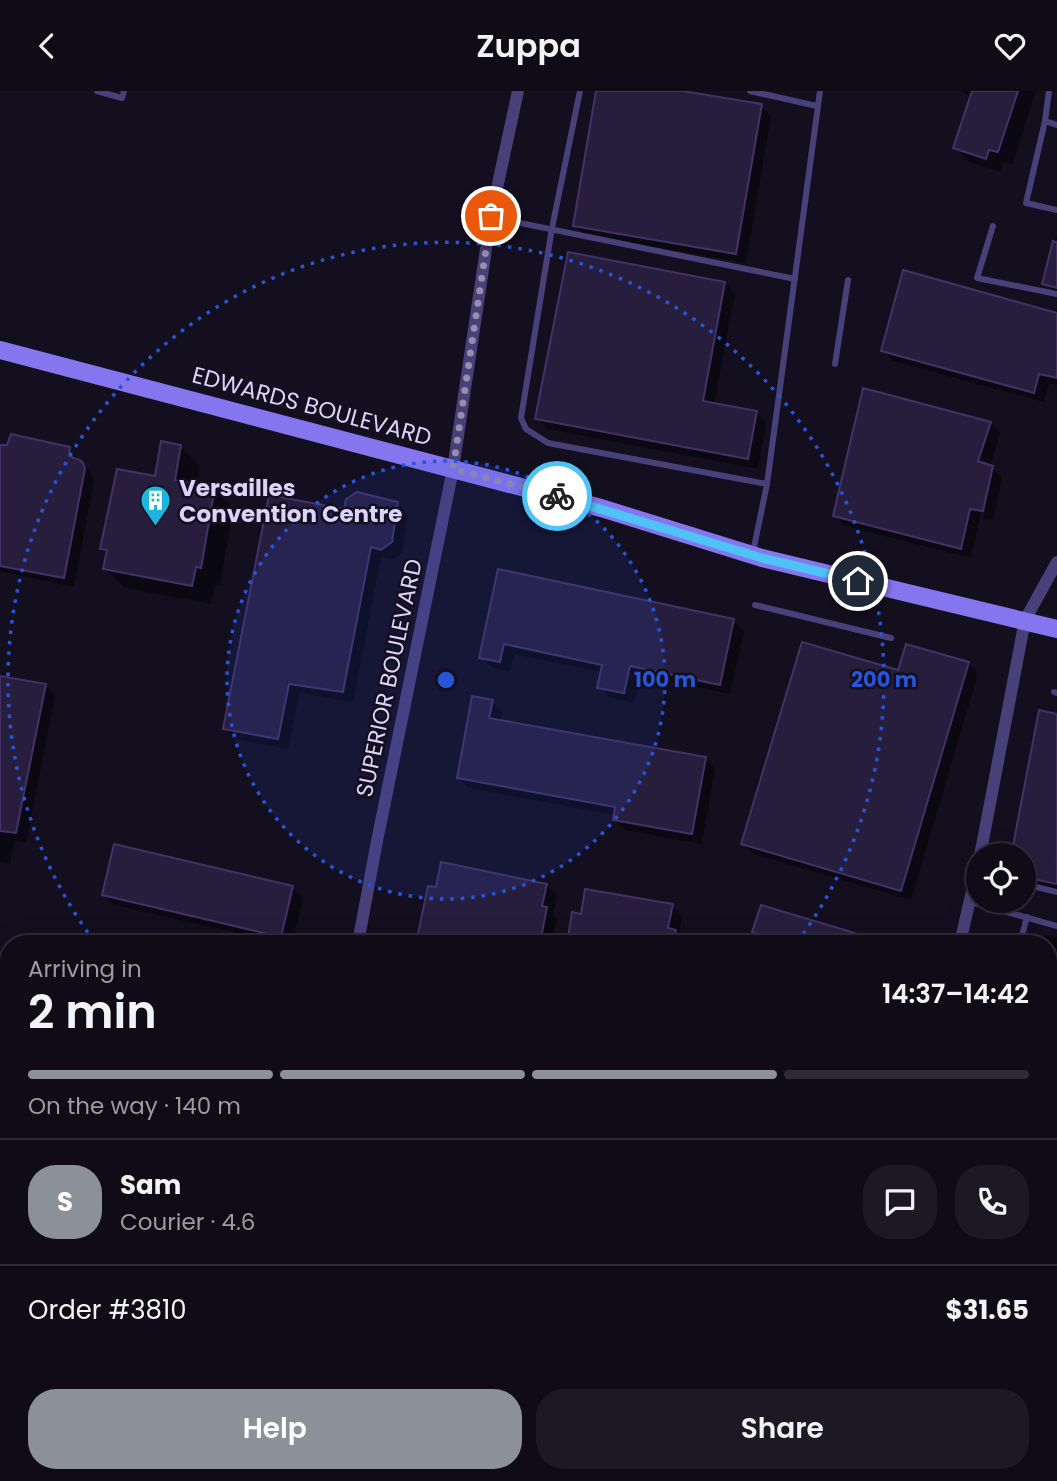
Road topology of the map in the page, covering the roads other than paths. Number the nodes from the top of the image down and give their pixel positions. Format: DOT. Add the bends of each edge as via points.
graph roads {
  1 [pos="97,91"];
  2 [pos="124,91"];
  3 [pos="518,91"];
  4 [pos="580,91"];
  5 [pos="750,91"];
  6 [pos="820,91"];
  7 [pos="1049,91"];
  8 [pos="817,106"];
  9 [pos="1045,121"];
  10 [pos="1057,125"];
  11 [pos="1057,210"];
  12 [pos="491,216"];
  13 [pos="993,226"];
  14 [pos="552,228"];
  15 [pos="795,278"];
  16 [pos="848,281"];
  17 [pos="1057,294"];
  18 [pos="0,350"];
  19 [pos="835,365"];
  20 [pos="453,469"];
  21 [pos="767,484"];
  22 [pos="752,554"];
  23 [pos="1057,562"];
  24 [pos="755,605"];
  25 [pos="1025,620"];
  26 [pos="1057,629"];
  27 [pos="891,638"];
  28 [pos="982,843"];
  29 [pos="1036,887"];
  30 [pos="1057,892"];
  31 [pos="968,913"];
  32 [pos="1012,913"];
  33 [pos="1027,917"];
  34 [pos="1057,926"];
  35 [pos="359,935"];
  36 [pos="962,935"];
  37 [pos="1022,935"];
  1 -- 2 [label="lane" via="122,98"];
  3 -- 12 [label="street, SUPERIOR BOULEVARD"];
  4 -- 14 [label="lane"];
  5 -- 8 [label="lane"];
  6 -- 8 [label="lane"];
  7 -- 9 [label="lane"];
  8 -- 15 [label="lane"];
  9 -- 10 [label="lane"];
  9 -- 11 [label="lane" via="1026,203"];
  12 -- 14 [label="lane"];
  12 -- 20 [label="street, SUPERIOR BOULEVARD"];
  13 -- 17 [label="lane" via="977,278"];
  14 -- 15 [label="lane"];
  14 -- 21 [label="lane" via="521,418 526,429 548,443"];
  15 -- 21 [label="lane"];
  16 -- 19 [label="lane"];
  18 -- 20 [label="street, EDWARDS BOULEVARD"];
  20 -- 22 [label="street, EDWARDS BOULEVARD"];
  20 -- 35 [label="street, SUPERIOR BOULEVARD"];
  21 -- 22 [label="lane"];
  22 -- 25 [label="street, EDWARDS BOULEVARD"];
  23 -- 25 [label="street"];
  24 -- 27 [label="lane"];
  25 -- 26 [label="street, EDWARDS BOULEVARD"];
  25 -- 28 [label="street"];
  29 -- 30 [label="lane"];
  31 -- 36 [label="street"];
  32 -- 33 [label="lane"];
  33 -- 34 [label="lane"];
  33 -- 37 [label="lane"];
}
